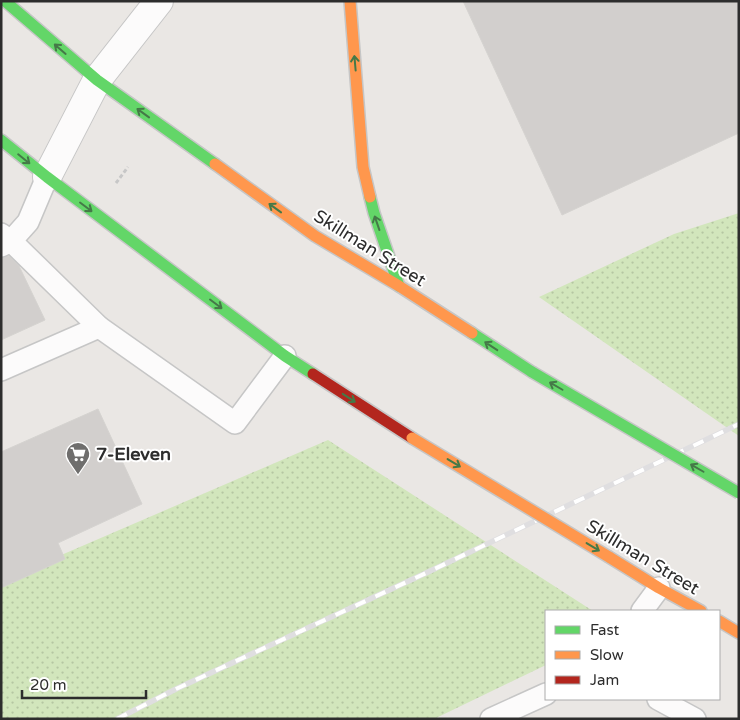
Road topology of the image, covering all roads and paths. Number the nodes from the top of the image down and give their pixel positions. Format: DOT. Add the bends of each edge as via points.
graph roads {
  1 [pos="5,1"];
  2 [pos="159,1"];
  3 [pos="350,1"];
  4 [pos="97,80"];
  5 [pos="1,140"];
  6 [pos="128,167"];
  7 [pos="48,177"];
  8 [pos="114,186"];
  9 [pos="5,240"];
  10 [pos="399,286"];
  11 [pos="99,327"];
  12 [pos="285,356"];
  13 [pos="1,370"];
  14 [pos="739,493"];
  15 [pos="659,588"];
  16 [pos="643,610"];
  17 [pos="699,610"];
  18 [pos="720,622"];
  19 [pos="739,633"];
  20 [pos="545,694"];
  21 [pos="660,700"];
  22 [pos="491,719"];
  23 [pos="695,719"];
  4 -- 1 [label="main road, Skillman Street, one-way"];
  2 -- 4 [label="street"];
  10 -- 3 [label="main road, one-way" via="374,213 363,167"];
  4 -- 7 [label="street"];
  10 -- 4 [label="main road, Skillman Street, one-way" via="315,236"];
  5 -- 7 [label="main road, Skillman Street, one-way"];
  6 -- 8 [label="path"];
  7 -- 9 [label="lane" via="28,222"];
  7 -- 12 [label="main road, Skillman Street, one-way"];
  9 -- 11 [label="lane"];
  14 -- 10 [label="main road, Skillman Street, one-way, bridge" via="532,372"];
  11 -- 12 [label="lane" via="235,424"];
  11 -- 13 [label="lane"];
  12 -- 15 [label="main road, Skillman Street, one-way, bridge" via="412,438"];
  15 -- 16 [label="lane"];
  15 -- 17 [label="main road, Skillman Street"];
  18 -- 19 [label="main road"];
  20 -- 22 [label="lane"];
  21 -- 23 [label="lane"];
}
